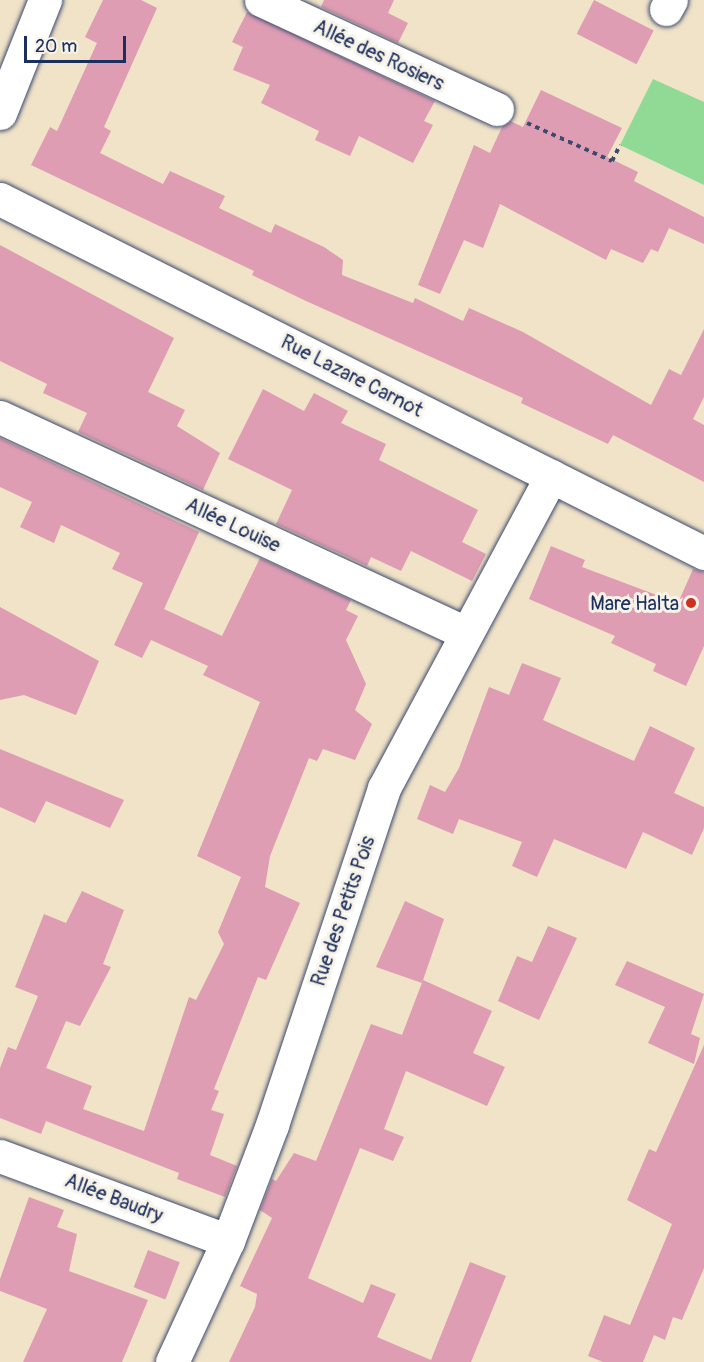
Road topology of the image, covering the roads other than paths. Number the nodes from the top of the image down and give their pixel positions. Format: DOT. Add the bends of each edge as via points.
graph roads {
  1 [pos="45,0"];
  2 [pos="261,0"];
  3 [pos="497,109"];
  4 [pos="0,113"];
  5 [pos="0,199"];
  6 [pos="0,417"];
  7 [pos="551,476"];
  8 [pos="704,553"];
  9 [pos="466,633"];
  10 [pos="0,1156"];
  11 [pos="228,1241"];
  12 [pos="172,1362"];
  1 -- 4 [label="street"];
  2 -- 3 [label="street, Allée des Rosiers"];
  5 -- 7 [label="street, Rue Lazare Carnot"];
  6 -- 9 [label="street, Allée Louise"];
  7 -- 8 [label="street, Rue Lazare Carnot"];
  7 -- 9 [label="street, Rue des Petits Pois"];
  9 -- 11 [label="street, Rue des Petits Pois" via="384,788"];
  10 -- 11 [label="street, Allée Baudry"];
  11 -- 12 [label="street, Rue des Petits Pois"];
}
